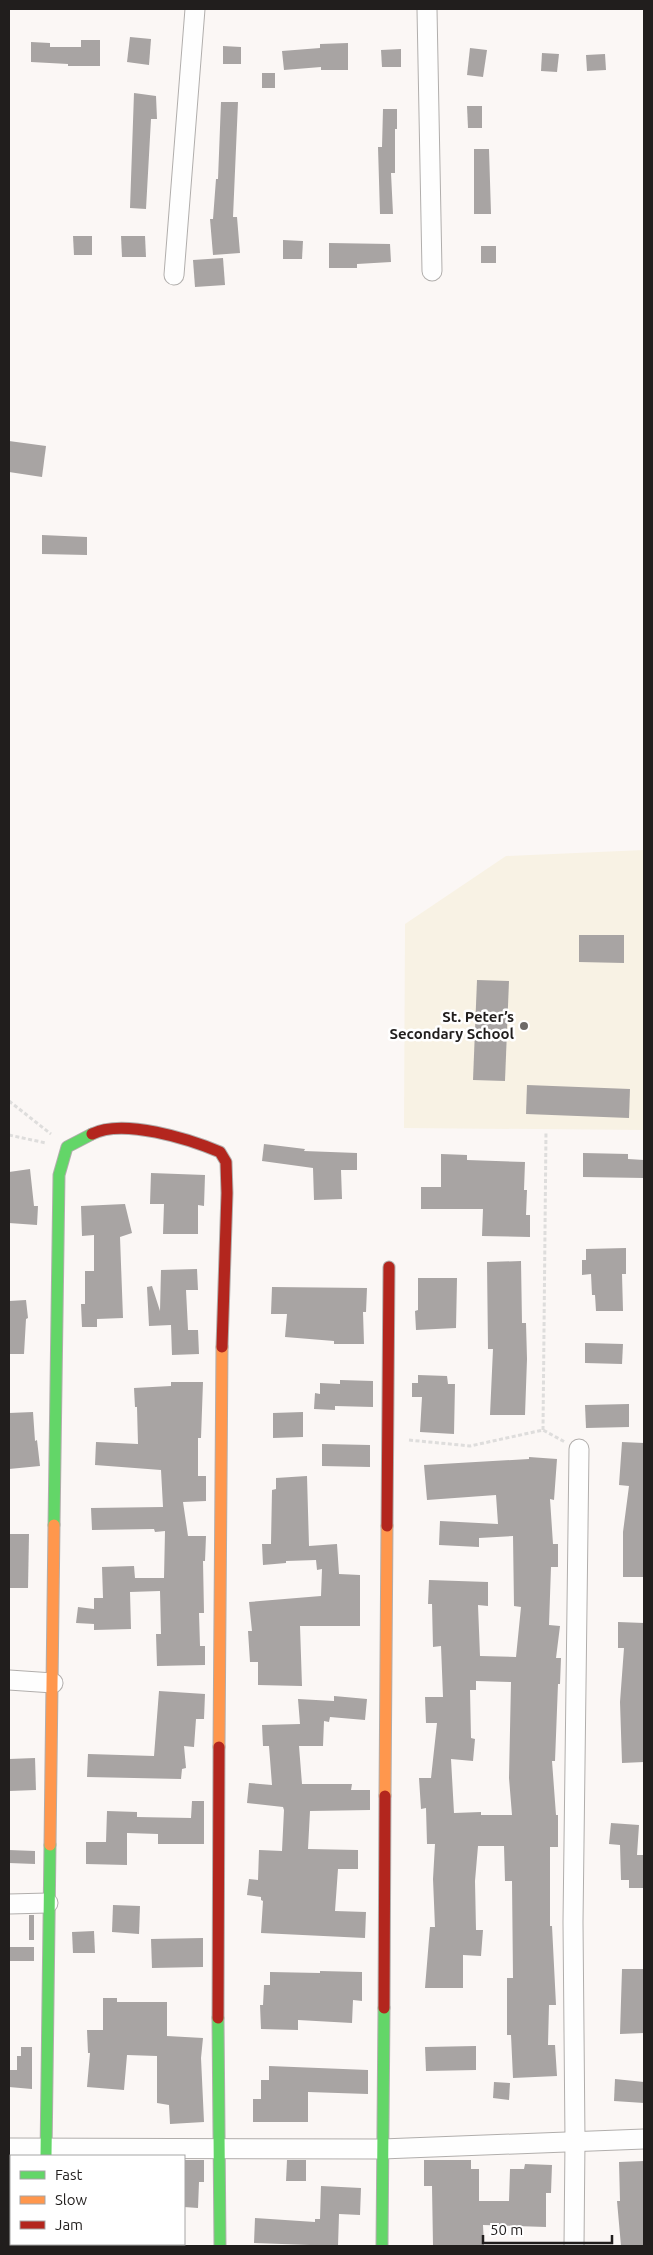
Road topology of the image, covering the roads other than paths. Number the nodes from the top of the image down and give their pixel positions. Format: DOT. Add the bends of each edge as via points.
graph roads {
  1 [pos="195,9"];
  2 [pos="427,9"];
  3 [pos="432,271"];
  4 [pos="174,275"];
  5 [pos="389,1268"];
  6 [pos="579,1450"];
  7 [pos="9,1680"];
  8 [pos="53,1683"];
  9 [pos="48,1903"];
  10 [pos="9,1904"];
  11 [pos="644,2139"];
  12 [pos="576,2140"];
  13 [pos="9,2148"];
  14 [pos="218,2149"];
  15 [pos="382,2150"];
  16 [pos="46,2152"];
  17 [pos="220,2246"];
  18 [pos="382,2246"];
  19 [pos="574,2246"];
  1 -- 4 [label="street"];
  2 -- 3 [label="street"];
  5 -- 15 [label="street"];
  6 -- 12 [label="street" via="573,1922"];
  7 -- 8 [label="street"];
  8 -- 9 [label="street"];
  8 -- 14 [label="street" via="59,1175 67,1147 98,1131 128,1128 206,1146 220,1152 226,1162 221,1343"];
  9 -- 10 [label="street"];
  9 -- 16 [label="street"];
  11 -- 12 [label="street"];
  12 -- 15 [label="street"];
  12 -- 19 [label="street"];
  13 -- 16 [label="street"];
  14 -- 15 [label="street"];
  14 -- 16 [label="street"];
  14 -- 17 [label="street"];
  15 -- 18 [label="street"];
}
